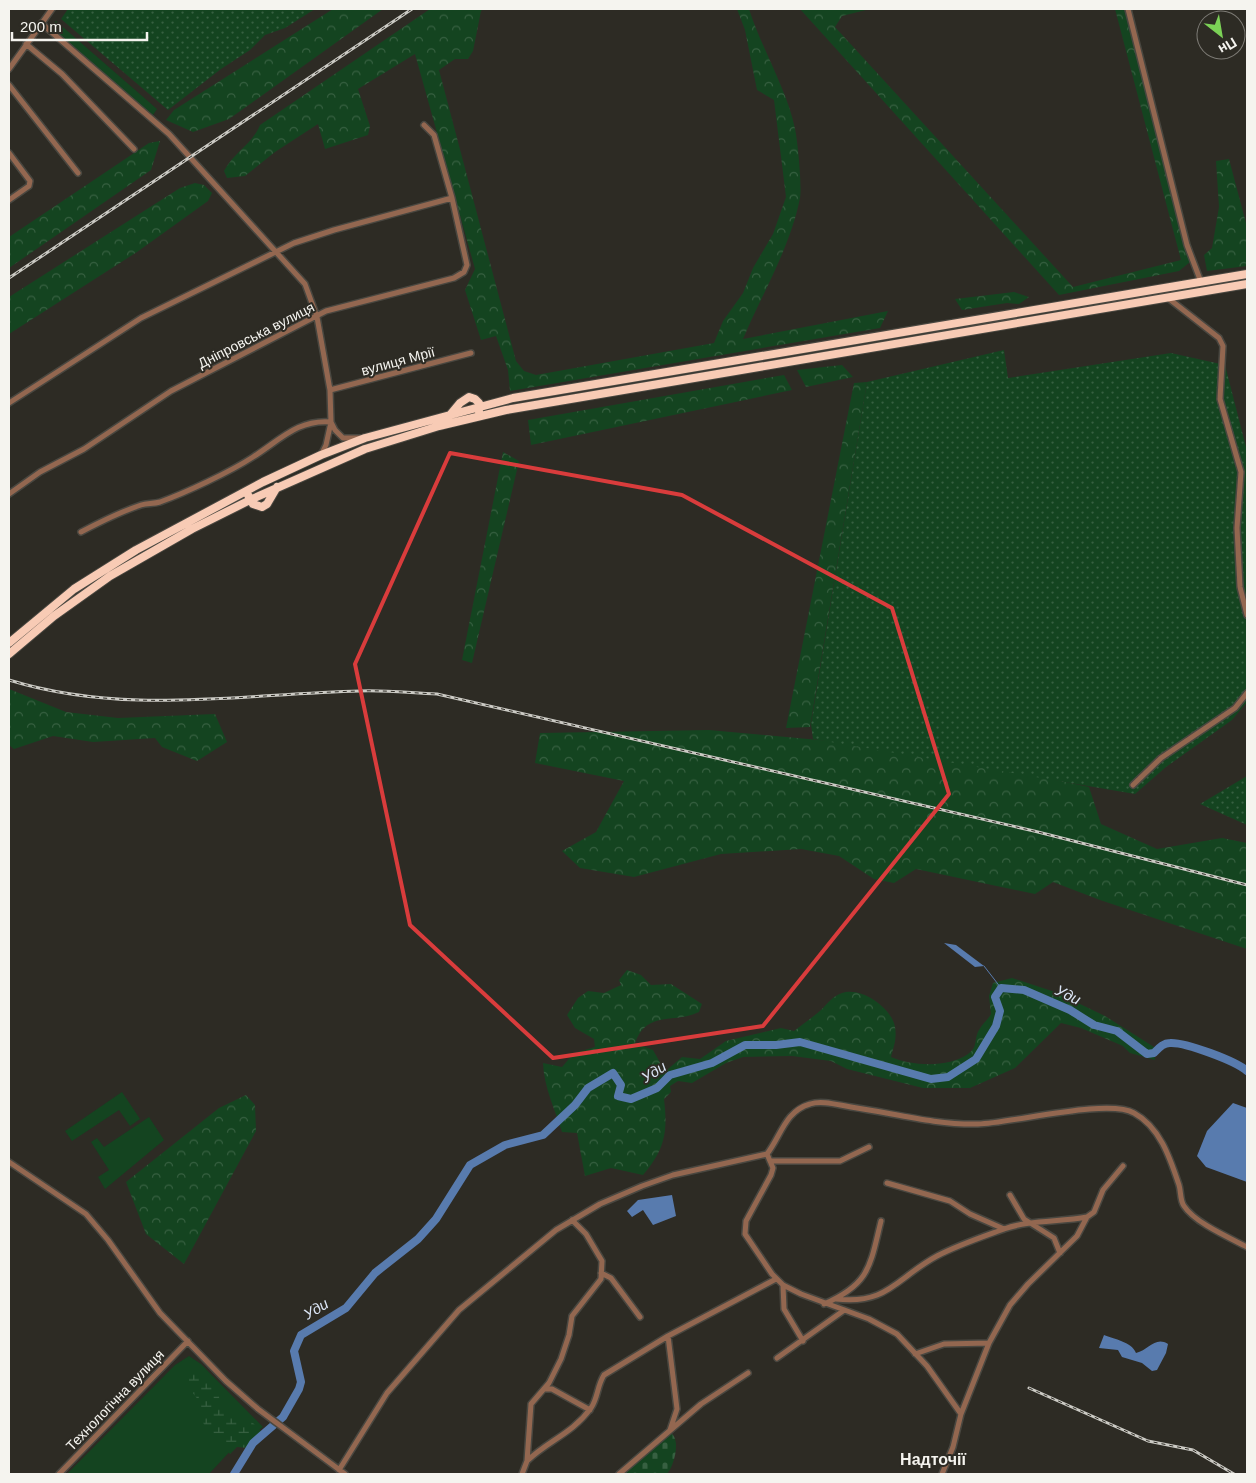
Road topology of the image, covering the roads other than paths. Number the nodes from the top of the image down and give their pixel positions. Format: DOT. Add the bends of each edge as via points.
graph roads {
  1 [pos="52,9"];
  2 [pos="1128,9"];
  3 [pos="41,23"];
  4 [pos="26,44"];
  5 [pos="9,69"];
  6 [pos="9,85"];
  7 [pos="424,125"];
  8 [pos="134,148"];
  9 [pos="9,153"];
  10 [pos="78,173"];
  11 [pos="452,198"];
  12 [pos="9,200"];
  13 [pos="277,252"];
  14 [pos="1247,274"];
  15 [pos="1201,282"];
  16 [pos="1247,284"];
  17 [pos="1167,297"];
  18 [pos="317,317"];
  19 [pos="471,352"];
  20 [pos="330,390"];
  21 [pos="9,403"];
  22 [pos="480,408"];
  23 [pos="450,415"];
  24 [pos="473,418"];
  25 [pos="331,422"];
  26 [pos="366,438"];
  27 [pos="321,454"];
  28 [pos="249,490"];
  29 [pos="9,494"];
  30 [pos="250,500"];
  31 [pos="81,532"];
  32 [pos="1247,615"];
  33 [pos="9,643"];
  34 [pos="9,654"];
  35 [pos="1247,693"];
  36 [pos="1134,785"];
  37 [pos="869,1147"];
  38 [pos="767,1154"];
  39 [pos="770,1161"];
  40 [pos="9,1162"];
  41 [pos="1123,1166"];
  42 [pos="886,1183"];
  43 [pos="1010,1195"];
  44 [pos="1087,1217"];
  45 [pos="572,1220"];
  46 [pos="881,1221"];
  47 [pos="1030,1224"];
  48 [pos="1004,1229"];
  49 [pos="1247,1247"];
  50 [pos="1060,1254"];
  51 [pos="601,1273"];
  52 [pos="776,1279"];
  53 [pos="784,1285"];
  54 [pos="836,1299"];
  55 [pos="824,1304"];
  56 [pos="843,1311"];
  57 [pos="640,1317"];
  58 [pos="668,1336"];
  59 [pos="803,1341"];
  60 [pos="188,1342"];
  61 [pos="989,1343"];
  62 [pos="915,1354"];
  63 [pos="777,1358"];
  64 [pos="748,1373"];
  65 [pos="544,1389"];
  66 [pos="590,1410"];
  67 [pos="961,1414"];
  68 [pos="669,1432"];
  69 [pos="527,1461"];
  70 [pos="340,1470"];
  71 [pos="524,1473"];
  72 [pos="59,1474"];
  73 [pos="345,1474"];
  74 [pos="619,1474"];
  75 [pos="942,1474"];
  1 -- 3 [label="street"];
  2 -- 15 [label="street" via="1187,245"];
  3 -- 4 [label="street"];
  3 -- 13 [label="street" via="169,134"];
  4 -- 5 [label="street"];
  4 -- 8 [label="street" via="62,74"];
  6 -- 10 [label="street"];
  7 -- 11 [label="street, Дніпровська вулиця" via="434,134"];
  9 -- 12 [label="street" via="30,181"];
  11 -- 13 [label="street" via="334,230"];
  11 -- 18 [label="street, Дніпровська вулиця" via="467,265 464,272 454,278 326,311"];
  13 -- 18 [label="street" via="305,284"];
  13 -- 21 [label="street" via="141,318"];
  14 -- 15 [label="highway"];
  15 -- 22 [label="highway" via="628,377 513,398"];
  16 -- 17 [label="highway"];
  17 -- 24 [label="highway" via="515,408"];
  17 -- 32 [label="street" via="1219,338 1223,346 1220,398 1241,472 1237,528 1240,587"];
  18 -- 20 [label="street"];
  18 -- 29 [label="street, Дніпровська вулиця" via="171,391"];
  19 -- 20 [label="street, вулиця Мрії"];
  20 -- 25 [label="street"];
  22 -- 23 [label="highway"];
  22 -- 23 [label="highway" via="478,400 469,397"];
  22 -- 24 [label="highway"];
  23 -- 26 [label="highway"];
  24 -- 30 [label="highway" via="365,449"];
  25 -- 26 [label="street" via="343,438"];
  25 -- 27 [label="street"];
  25 -- 31 [label="street" via="316,421 297,427 251,459 179,494 143,504"];
  26 -- 27 [label="highway"];
  27 -- 28 [label="highway"];
  28 -- 30 [label="highway"];
  28 -- 33 [label="highway" via="153,540 98,574 50,607"];
  30 -- 34 [label="highway" via="110,576 54,616"];
  35 -- 36 [label="street" via="1235,708 1161,758"];
  37 -- 39 [label="street" via="840,1161"];
  38 -- 39 [label="street"];
  38 -- 45 [label="street" via="642,1186"];
  38 -- 49 [label="street" via="790,1116 812,1103 963,1124 1122,1108 1141,1117 1157,1133 1179,1185 1184,1206 1207,1225"];
  39 -- 52 [label="street" via="771,1175 746,1221 746,1234"];
  40 -- 60 [label="street" via="70,1202 96,1224 160,1313"];
  41 -- 44 [label="street" via="1103,1190 1094,1212"];
  42 -- 48 [label="street" via="950,1201"];
  43 -- 47 [label="street"];
  44 -- 47 [label="street"];
  44 -- 50 [label="street" via="1077,1236"];
  45 -- 51 [label="street" via="586,1234 602,1261"];
  45 -- 70 [label="street" via="458,1310 387,1393"];
  46 -- 54 [label="street" via="866,1275 859,1284"];
  47 -- 48 [label="street"];
  47 -- 50 [label="street" via="1054,1238"];
  48 -- 54 [label="street" via="938,1256 881,1295 856,1301"];
  50 -- 61 [label="street" via="1010,1306"];
  51 -- 57 [label="street" via="611,1278"];
  51 -- 65 [label="street" via="601,1279 572,1316 565,1349"];
  52 -- 53 [label="street"];
  52 -- 58 [label="street"];
  53 -- 55 [label="street"];
  53 -- 59 [label="street" via="784,1308"];
  54 -- 55 [label="street"];
  55 -- 56 [label="street"];
  56 -- 59 [label="street"];
  56 -- 62 [label="street" via="869,1319 897,1334"];
  58 -- 66 [label="street" via="604,1376"];
  58 -- 68 [label="street" via="677,1409"];
  59 -- 63 [label="street"];
  60 -- 70 [label="street" via="258,1410"];
  60 -- 72 [label="street, Технологічна вулиця"];
  61 -- 62 [label="street" via="944,1344"];
  61 -- 67 [label="street"];
  62 -- 67 [label="street"];
  64 -- 68 [label="street" via="701,1404"];
  65 -- 66 [label="street" via="552,1389"];
  65 -- 69 [label="street" via="531,1404"];
  66 -- 69 [label="street" via="573,1430 540,1449"];
  67 -- 75 [label="street"];
  68 -- 74 [label="street"];
  69 -- 71 [label="street"];
  70 -- 73 [label="street"];
}
